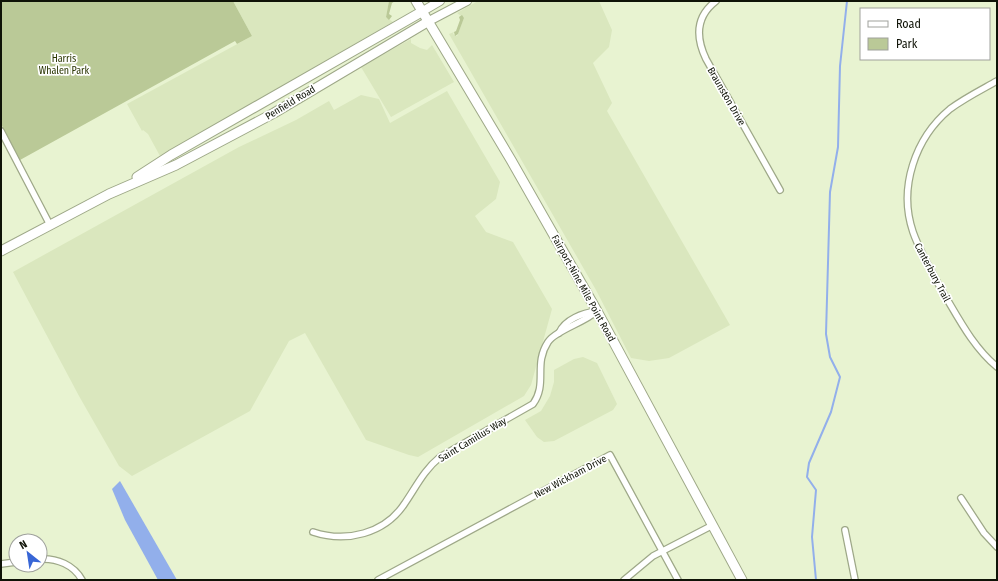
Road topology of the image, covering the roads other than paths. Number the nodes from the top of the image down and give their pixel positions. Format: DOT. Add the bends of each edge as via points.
graph roads {
  1 [pos="416,1"];
  2 [pos="440,1"];
  3 [pos="467,1"];
  4 [pos="716,1"];
  5 [pos="423,11"];
  6 [pos="429,21"];
  7 [pos="997,81"];
  8 [pos="1,131"];
  9 [pos="780,190"];
  10 [pos="109,194"];
  11 [pos="50,225"];
  12 [pos="1,251"];
  13 [pos="597,311"];
  14 [pos="997,367"];
  15 [pos="961,498"];
  16 [pos="712,525"];
  17 [pos="845,530"];
  18 [pos="313,532"];
  19 [pos="997,547"];
  20 [pos="662,550"];
  21 [pos="48,560"];
  22 [pos="82,580"];
  23 [pos="378,580"];
  24 [pos="624,580"];
  25 [pos="678,580"];
  26 [pos="742,580"];
  27 [pos="855,580"];
  1 -- 5 [label="main road, Fairport-Nine Mile Point Road"];
  2 -- 5 [label="main road, Penfield Road"];
  3 -- 6 [label="main road, Penfield Road"];
  4 -- 9 [label="street, Braunston Drive" via="700,21 699,43"];
  5 -- 6 [label="main road, Fairport-Nine Mile Point Road"];
  5 -- 10 [label="main road, Penfield Road" via="171,155"];
  6 -- 10 [label="main road, Penfield Road" via="274,113 176,164"];
  6 -- 13 [label="main road, Fairport-Nine Mile Point Road" via="512,160"];
  7 -- 14 [label="street, Canterbury Trail" via="951,109 928,134 917,152 912,167 908,200 912,230 923,257 972,340"];
  8 -- 11 [label="street"];
  10 -- 11 [label="main road, Penfield Road"];
  11 -- 12 [label="main road, Penfield Road"];
  13 -- 16 [label="main road, Fairport-Nine Mile Point Road"];
  13 -- 18 [label="street, Saint Camillus Way" via="590,318 549,340 540,363 540,391 532,404 440,457 432,464 393,518 362,534 341,538"];
  15 -- 19 [label="street" via="984,533"];
  16 -- 20 [label="street"];
  16 -- 26 [label="main road, Fairport-Nine Mile Point Road"];
  17 -- 27 [label="street"];
  20 -- 23 [label="street, New Wickham Drive" via="610,455"];
  20 -- 24 [label="street"];
  20 -- 25 [label="street, New Wickham Drive"];
  21 -- 22 [label="street" via="70,566"];
}
